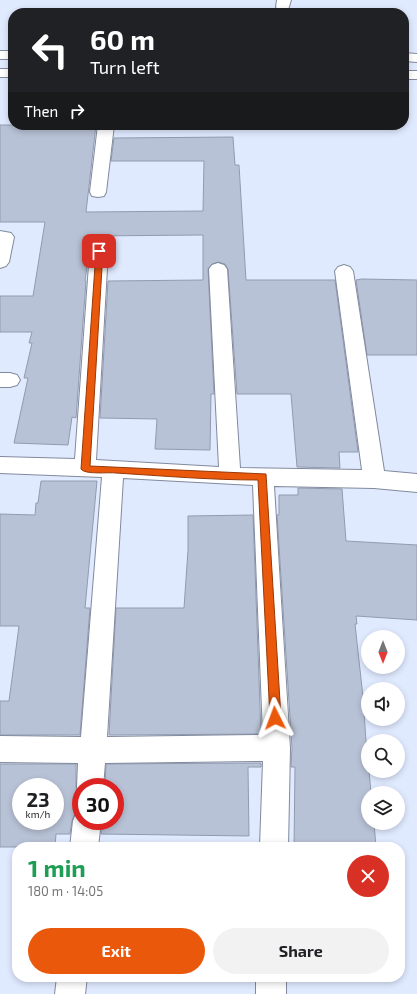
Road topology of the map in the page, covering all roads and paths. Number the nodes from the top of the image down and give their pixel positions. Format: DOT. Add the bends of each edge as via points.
graph roads {
  1 [pos="105,130"];
  2 [pos="98,192"];
  3 [pos="0,237"];
  4 [pos="99,251"];
  5 [pos="0,262"];
  6 [pos="218,269"];
  7 [pos="344,271"];
  8 [pos="0,465"];
  9 [pos="85,469"];
  10 [pos="113,469"];
  11 [pos="230,476"];
  12 [pos="263,476"];
  13 [pos="374,479"];
  14 [pos="417,483"];
  15 [pos="277,748"];
  16 [pos="0,749"];
  17 [pos="94,750"];
  18 [pos="91,778"];
  19 [pos="86,830"];
  20 [pos="85,842"];
  21 [pos="274,842"];
  22 [pos="71,982"];
  23 [pos="271,982"];
  24 [pos="70,994"];
  25 [pos="270,994"];
  1 -- 2 [label="street"];
  3 -- 5 [label="street" via="5,237"];
  4 -- 9 [label="street"];
  6 -- 11 [label="street"];
  7 -- 13 [label="street"];
  8 -- 9 [label="street"];
  9 -- 10 [label="street"];
  10 -- 11 [label="street"];
  10 -- 17 [label="street"];
  11 -- 12 [label="street"];
  12 -- 13 [label="street"];
  12 -- 15 [label="street"];
  13 -- 14 [label="street"];
  15 -- 17 [label="street"];
  15 -- 21 [label="street"];
  16 -- 17 [label="street"];
  17 -- 18 [label="street"];
  19 -- 20 [label="street"];
  22 -- 24 [label="street"];
  23 -- 25 [label="street"];
}
